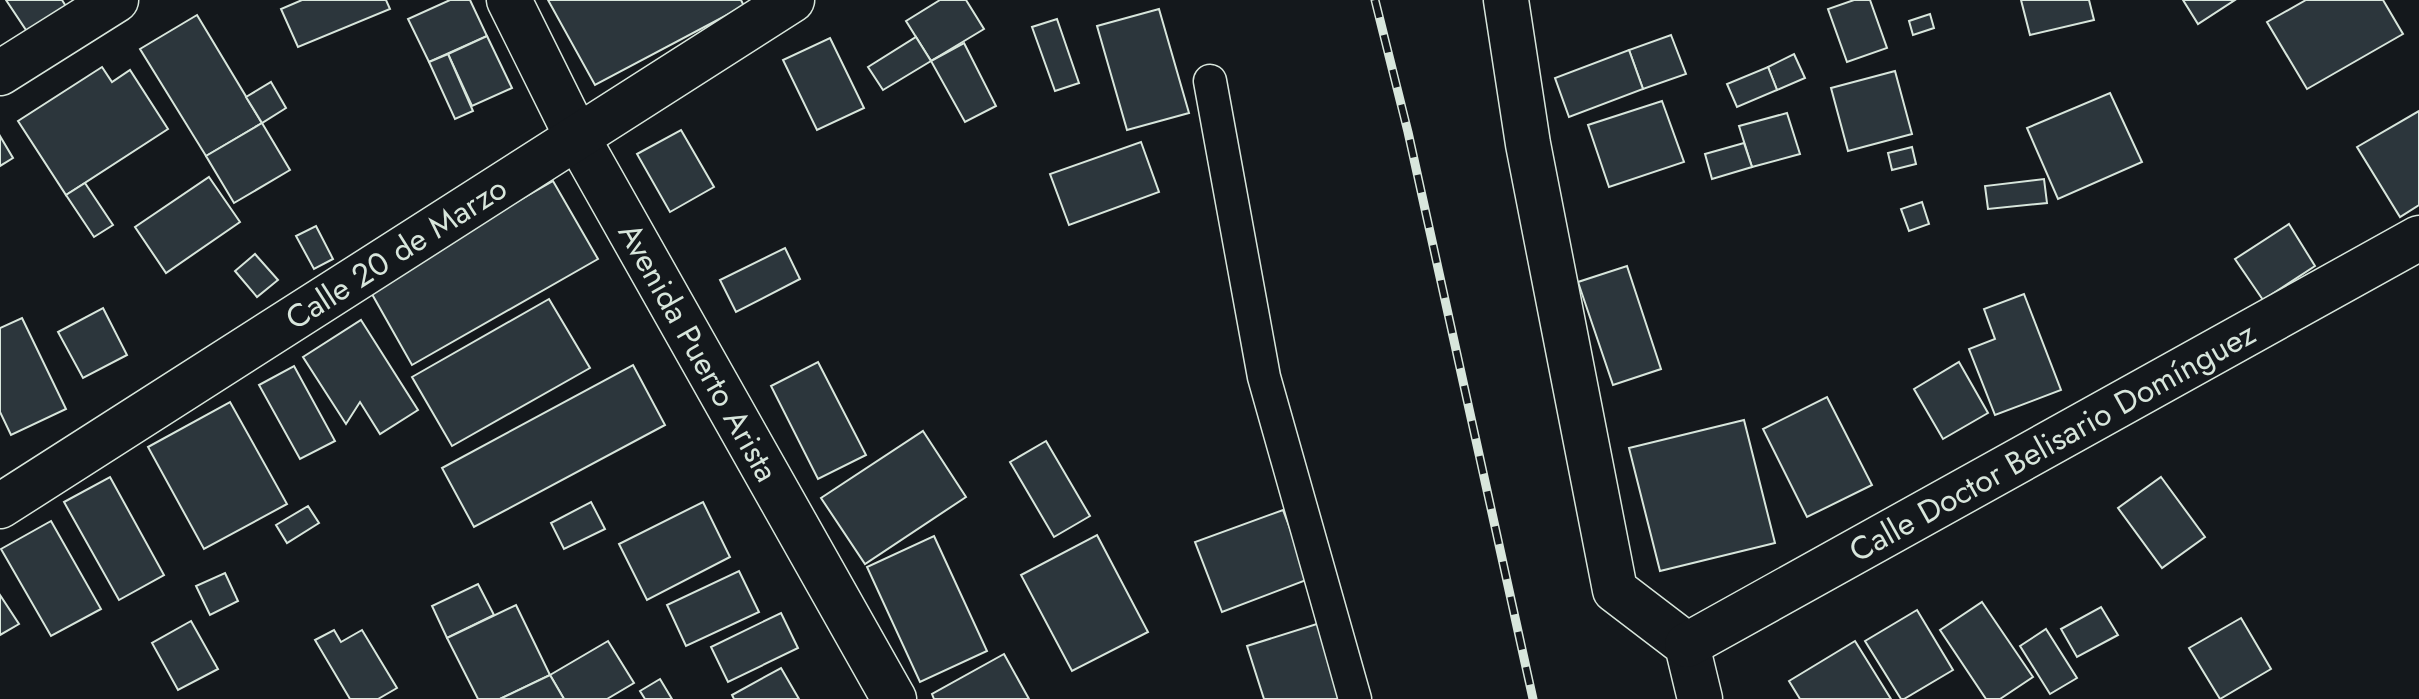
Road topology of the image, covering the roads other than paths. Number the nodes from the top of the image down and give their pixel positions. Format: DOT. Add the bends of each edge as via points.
graph roads {
  1 [pos="116,0"];
  2 [pos="509,0"];
  3 [pos="792,0"];
  4 [pos="1506,0"];
  5 [pos="0,73"];
  6 [pos="1210,81"];
  7 [pos="577,137"];
  8 [pos="2419,238"];
  9 [pos="0,506"];
  10 [pos="1687,645"];
  11 [pos="894,699"];
  12 [pos="1355,699"];
  13 [pos="1700,699"];
  1 -- 5 [label="street"];
  2 -- 7 [label="street, Avenida Puerto Arista"];
  3 -- 7 [label="street, Calle 20 de Marzo"];
  4 -- 10 [label="street" via="1528,144 1615,590"];
  6 -- 12 [label="street" via="1264,377"];
  7 -- 9 [label="street, Calle 20 de Marzo"];
  7 -- 11 [label="street, Avenida Puerto Arista"];
  8 -- 10 [label="street, Calle Doctor Belisario Domínguez"];
  10 -- 13 [label="street"];
}
